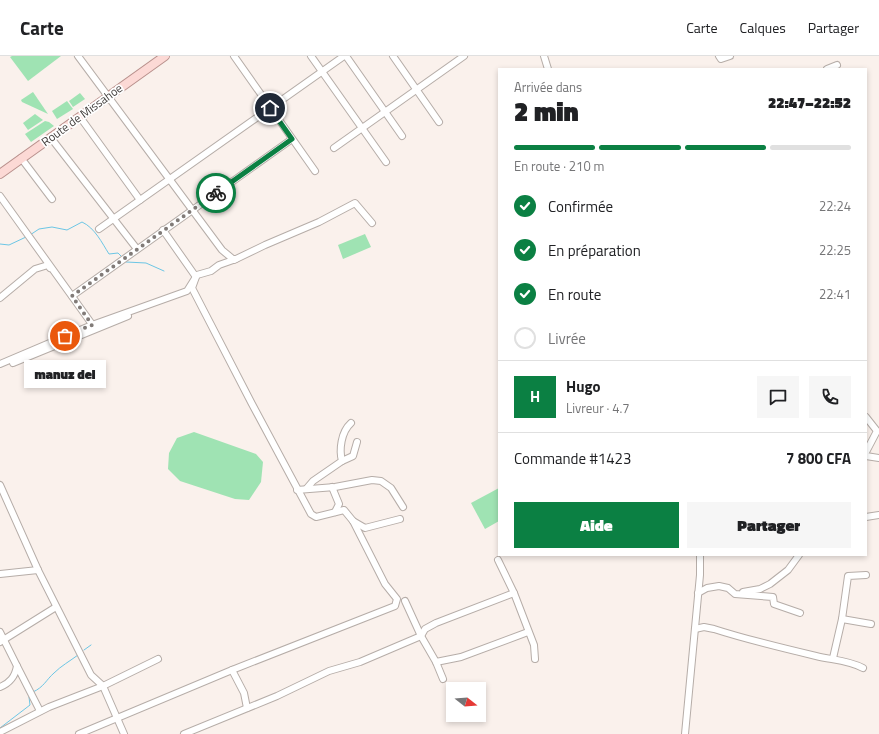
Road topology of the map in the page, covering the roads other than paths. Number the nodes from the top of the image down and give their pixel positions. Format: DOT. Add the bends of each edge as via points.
graph roads {
  1 [pos="78,56"];
  2 [pos="234,56"];
  3 [pos="311,56"];
  4 [pos="345,56"];
  5 [pos="393,56"];
  6 [pos="544,56"];
  7 [pos="719,56"];
  8 [pos="730,56"];
  9 [pos="162,57"];
  10 [pos="462,57"];
  11 [pos="837,65"];
  12 [pos="548,68"];
  13 [pos="830,68"];
  14 [pos="322,71"];
  15 [pos="416,90"];
  16 [pos="108,96"];
  17 [pos="270,108"];
  18 [pos="385,112"];
  19 [pos="80,117"];
  20 [pos="439,122"];
  21 [pos="362,128"];
  22 [pos="402,136"];
  23 [pos="51,138"];
  24 [pos="292,139"];
  25 [pos="334,148"];
  26 [pos="21,158"];
  27 [pos="386,162"];
  28 [pos="315,171"];
  29 [pos="0,174"];
  30 [pos="169,179"];
  31 [pos="0,196"];
  32 [pos="52,199"];
  33 [pos="140,200"];
  34 [pos="192,210"];
  35 [pos="113,219"];
  36 [pos="372,223"];
  37 [pos="309,228"];
  38 [pos="99,229"];
  39 [pos="163,230"];
  40 [pos="137,249"];
  41 [pos="30,273"];
  42 [pos="192,288"];
  43 [pos="72,296"];
  44 [pos="92,325"];
  45 [pos="96,330"];
  46 [pos="0,364"];
  47 [pos="0,368"];
  48 [pos="867,418"];
  49 [pos="351,423"];
  50 [pos="357,442"];
  51 [pos="867,450"];
  52 [pos="867,456"];
  53 [pos="879,458"];
  54 [pos="342,461"];
  55 [pos="0,485"];
  56 [pos="332,487"];
  57 [pos="306,488"];
  58 [pos="297,490"];
  59 [pos="404,507"];
  60 [pos="335,512"];
  61 [pos="879,515"];
  62 [pos="867,517"];
  63 [pos="400,519"];
  64 [pos="353,521"];
  65 [pos="700,556"];
  66 [pos="798,556"];
  67 [pos="498,560"];
  68 [pos="38,570"];
  69 [pos="0,574"];
  70 [pos="866,575"];
  71 [pos="514,593"];
  72 [pos="698,593"];
  73 [pos="736,594"];
  74 [pos="405,601"];
  75 [pos="56,607"];
  76 [pos="800,613"];
  77 [pos="842,619"];
  78 [pos="871,624"];
  79 [pos="695,629"];
  80 [pos="0,632"];
  81 [pos="528,632"];
  82 [pos="421,636"];
  83 [pos="2,641"];
  84 [pos="833,658"];
  85 [pos="158,659"];
  86 [pos="535,659"];
  87 [pos="436,662"];
  88 [pos="17,666"];
  89 [pos="863,668"];
  90 [pos="232,670"];
  91 [pos="442,679"];
  92 [pos="103,686"];
  93 [pos="0,688"];
  94 [pos="247,708"];
  95 [pos="40,711"];
  96 [pos="116,718"];
  97 [pos="0,732"];
  98 [pos="79,734"];
  99 [pos="124,734"];
  100 [pos="184,734"];
  101 [pos="685,734"];
  1 -- 16 [label="street"];
  2 -- 17 [label="street"];
  3 -- 14 [label="street"];
  4 -- 14 [label="street"];
  4 -- 18 [label="street"];
  5 -- 15 [label="street"];
  6 -- 12 [label="street"];
  7 -- 8 [label="street" via="722,59"];
  9 -- 16 [label="main road, Route de Missahoe"];
  10 -- 15 [label="street"];
  11 -- 13 [label="street"];
  14 -- 17 [label="street"];
  14 -- 21 [label="street"];
  15 -- 18 [label="street"];
  15 -- 20 [label="street"];
  16 -- 19 [label="main road, Route de Missahoe"];
  16 -- 30 [label="street"];
  17 -- 24 [label="street"];
  17 -- 30 [label="street"];
  18 -- 21 [label="street"];
  18 -- 22 [label="street"];
  19 -- 23 [label="main road, Route de Missahoe"];
  19 -- 33 [label="street"];
  21 -- 25 [label="street"];
  21 -- 27 [label="street"];
  23 -- 26 [label="main road, Route de Missahoe"];
  23 -- 35 [label="street"];
  24 -- 28 [label="street"];
  24 -- 34 [label="street"];
  26 -- 29 [label="main road, Route de Missahoe"];
  26 -- 32 [label="street"];
  30 -- 33 [label="street"];
  30 -- 34 [label="street"];
  31 -- 43 [label="street"];
  33 -- 35 [label="street"];
  34 -- 36 [label="street" via="222,250 234,260 355,203"];
  34 -- 39 [label="street"];
  35 -- 38 [label="street"];
  35 -- 40 [label="street"];
  37 -- 44 [label="street" via="197,275 187,292"];
  39 -- 40 [label="street"];
  39 -- 42 [label="street" via="196,277"];
  40 -- 43 [label="street"];
  41 -- 43 [label="street" via="0,298 35,269 48,265"];
  42 -- 45 [label="street"];
  42 -- 58 [label="street"];
  43 -- 44 [label="street"];
  43 -- 45 [label="street"];
  44 -- 46 [label="street"];
  45 -- 47 [label="street"];
  48 -- 51 [label="street" via="877,431"];
  49 -- 54 [label="street" via="346,428 340,447"];
  50 -- 54 [label="street" via="353,456"];
  52 -- 53 [label="street"];
  54 -- 57 [label="street"];
  55 -- 68 [label="street"];
  56 -- 57 [label="street"];
  56 -- 59 [label="street" via="372,480 381,481 391,488"];
  56 -- 60 [label="street" via="339,504"];
  57 -- 58 [label="street"];
  58 -- 60 [label="street" via="313,517"];
  60 -- 64 [label="street" via="344,510"];
  61 -- 62 [label="street"];
  63 -- 64 [label="street" via="365,528"];
  64 -- 90 [label="street" via="385,584 397,599 395,606"];
  65 -- 72 [label="street"];
  66 -- 73 [label="street" via="788,570 770,584"];
  67 -- 71 [label="street"];
  68 -- 69 [label="street"];
  68 -- 75 [label="street"];
  70 -- 77 [label="street" via="848,576"];
  71 -- 81 [label="street"];
  71 -- 82 [label="street" via="436,623 425,629"];
  72 -- 73 [label="street" via="719,586 728,588"];
  72 -- 79 [label="street"];
  73 -- 76 [label="street" via="773,597 774,604"];
  74 -- 82 [label="street"];
  75 -- 83 [label="street"];
  75 -- 92 [label="street" via="91,675"];
  77 -- 78 [label="street"];
  77 -- 84 [label="street"];
  79 -- 84 [label="street" via="714,629 774,646"];
  79 -- 101 [label="street"];
  80 -- 83 [label="street"];
  81 -- 86 [label="street" via="534,645"];
  81 -- 87 [label="street" via="461,657"];
  82 -- 87 [label="street"];
  82 -- 94 [label="street" via="360,662 329,671"];
  83 -- 88 [label="street"];
  84 -- 89 [label="street"];
  85 -- 92 [label="street"];
  87 -- 91 [label="street"];
  88 -- 93 [label="street" via="9,683"];
  88 -- 95 [label="street"];
  90 -- 94 [label="street" via="244,693"];
  90 -- 96 [label="street"];
  92 -- 95 [label="street"];
  92 -- 96 [label="street"];
  94 -- 100 [label="street"];
  95 -- 97 [label="street"];
  96 -- 98 [label="street"];
  96 -- 99 [label="street"];
}
